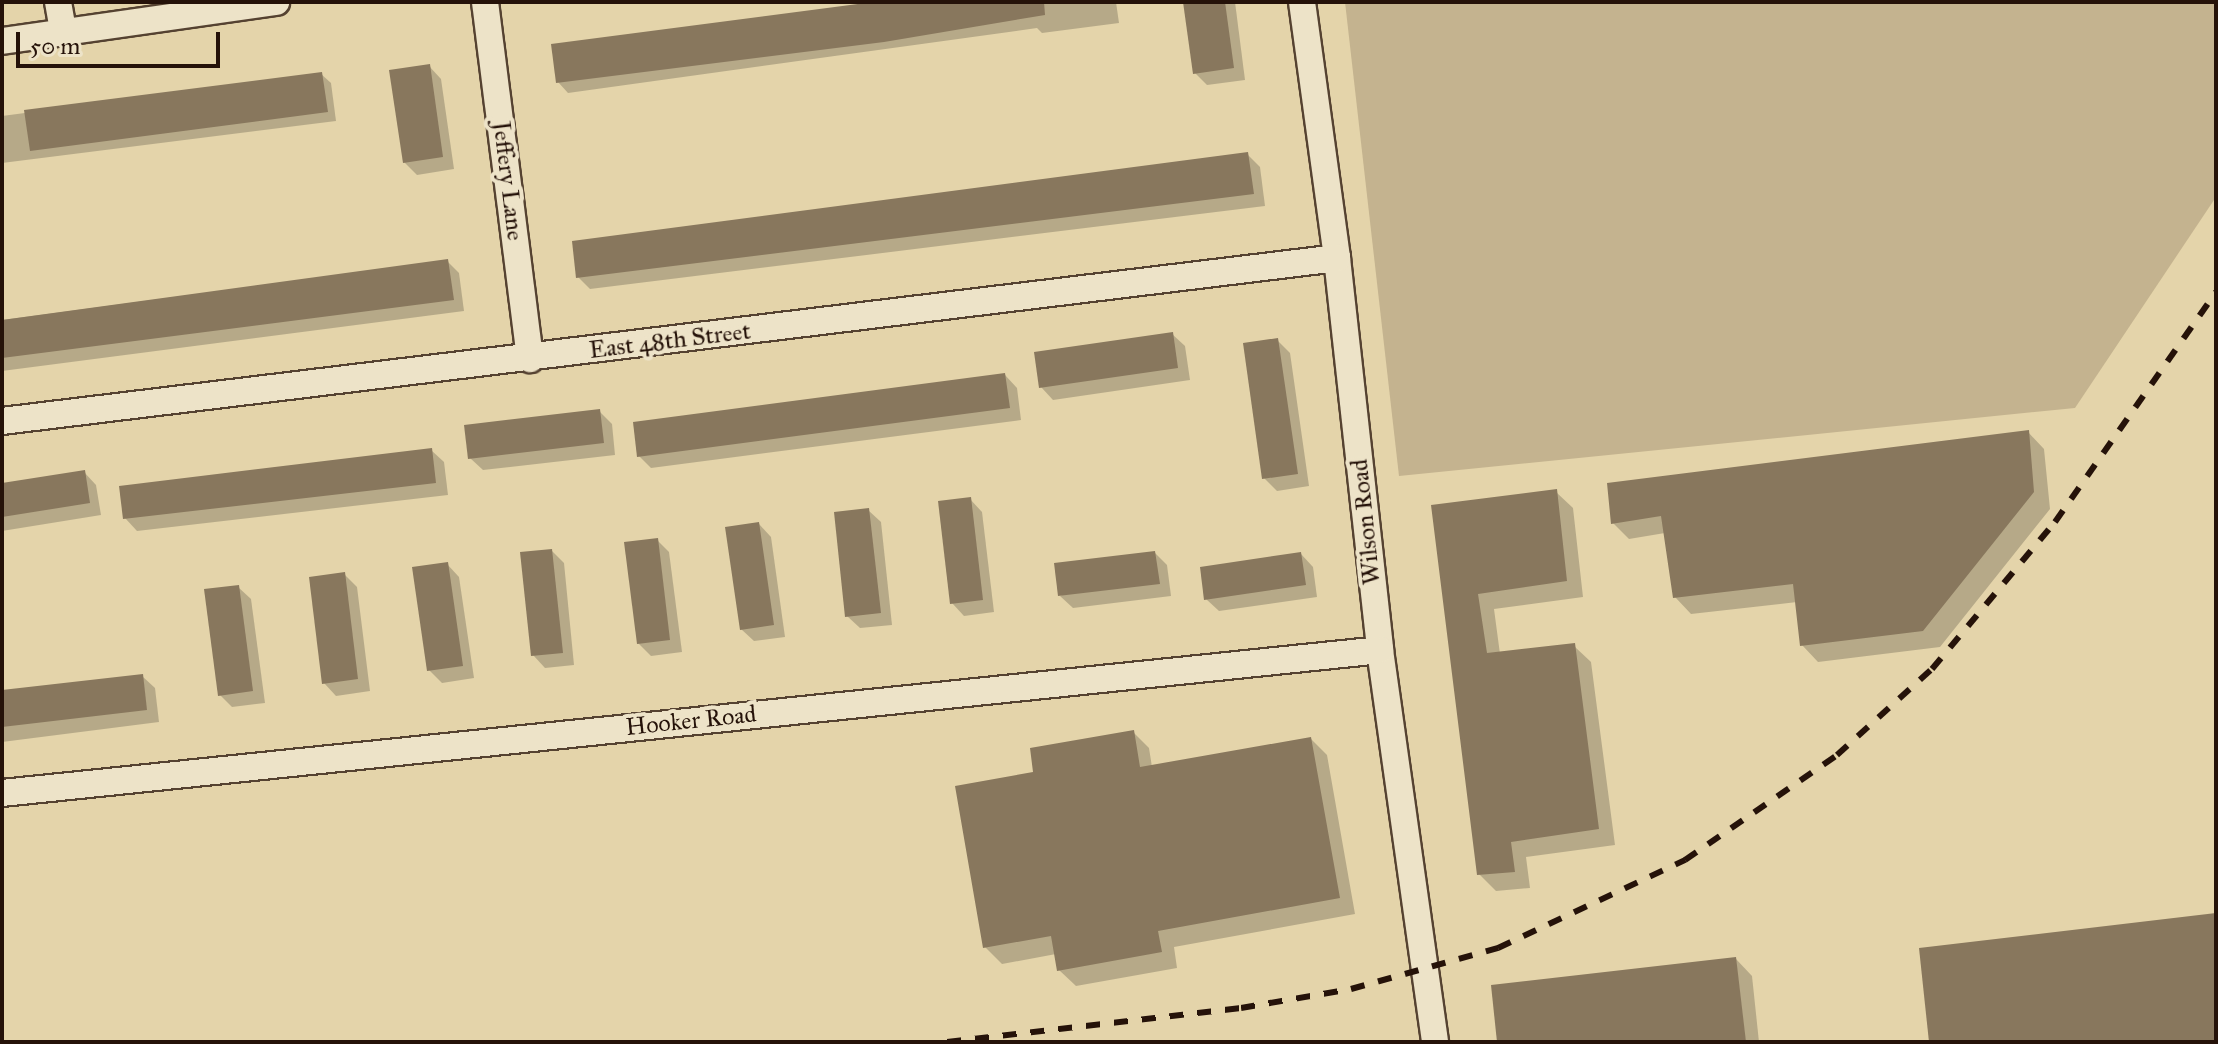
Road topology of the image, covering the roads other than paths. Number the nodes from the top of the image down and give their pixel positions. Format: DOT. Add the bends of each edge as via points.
graph roads {
  1 [pos="58,2"];
  2 [pos="276,2"];
  3 [pos="485,2"];
  4 [pos="1302,2"];
  5 [pos="63,29"];
  6 [pos="2,41"];
  7 [pos="1337,258"];
  8 [pos="530,359"];
  9 [pos="2,421"];
  10 [pos="1380,650"];
  11 [pos="2,793"];
  12 [pos="1435,1042"];
  1 -- 5 [label="street"];
  2 -- 5 [label="street"];
  3 -- 8 [label="street, Jeffery Lane"];
  4 -- 7 [label="street, Wilson Road"];
  5 -- 6 [label="street"];
  7 -- 8 [label="street, East 48th Street"];
  7 -- 10 [label="street, Wilson Road"];
  8 -- 9 [label="street, East 48th Street"];
  10 -- 11 [label="street, Hooker Road"];
  10 -- 12 [label="street, Wilson Road"];
}
